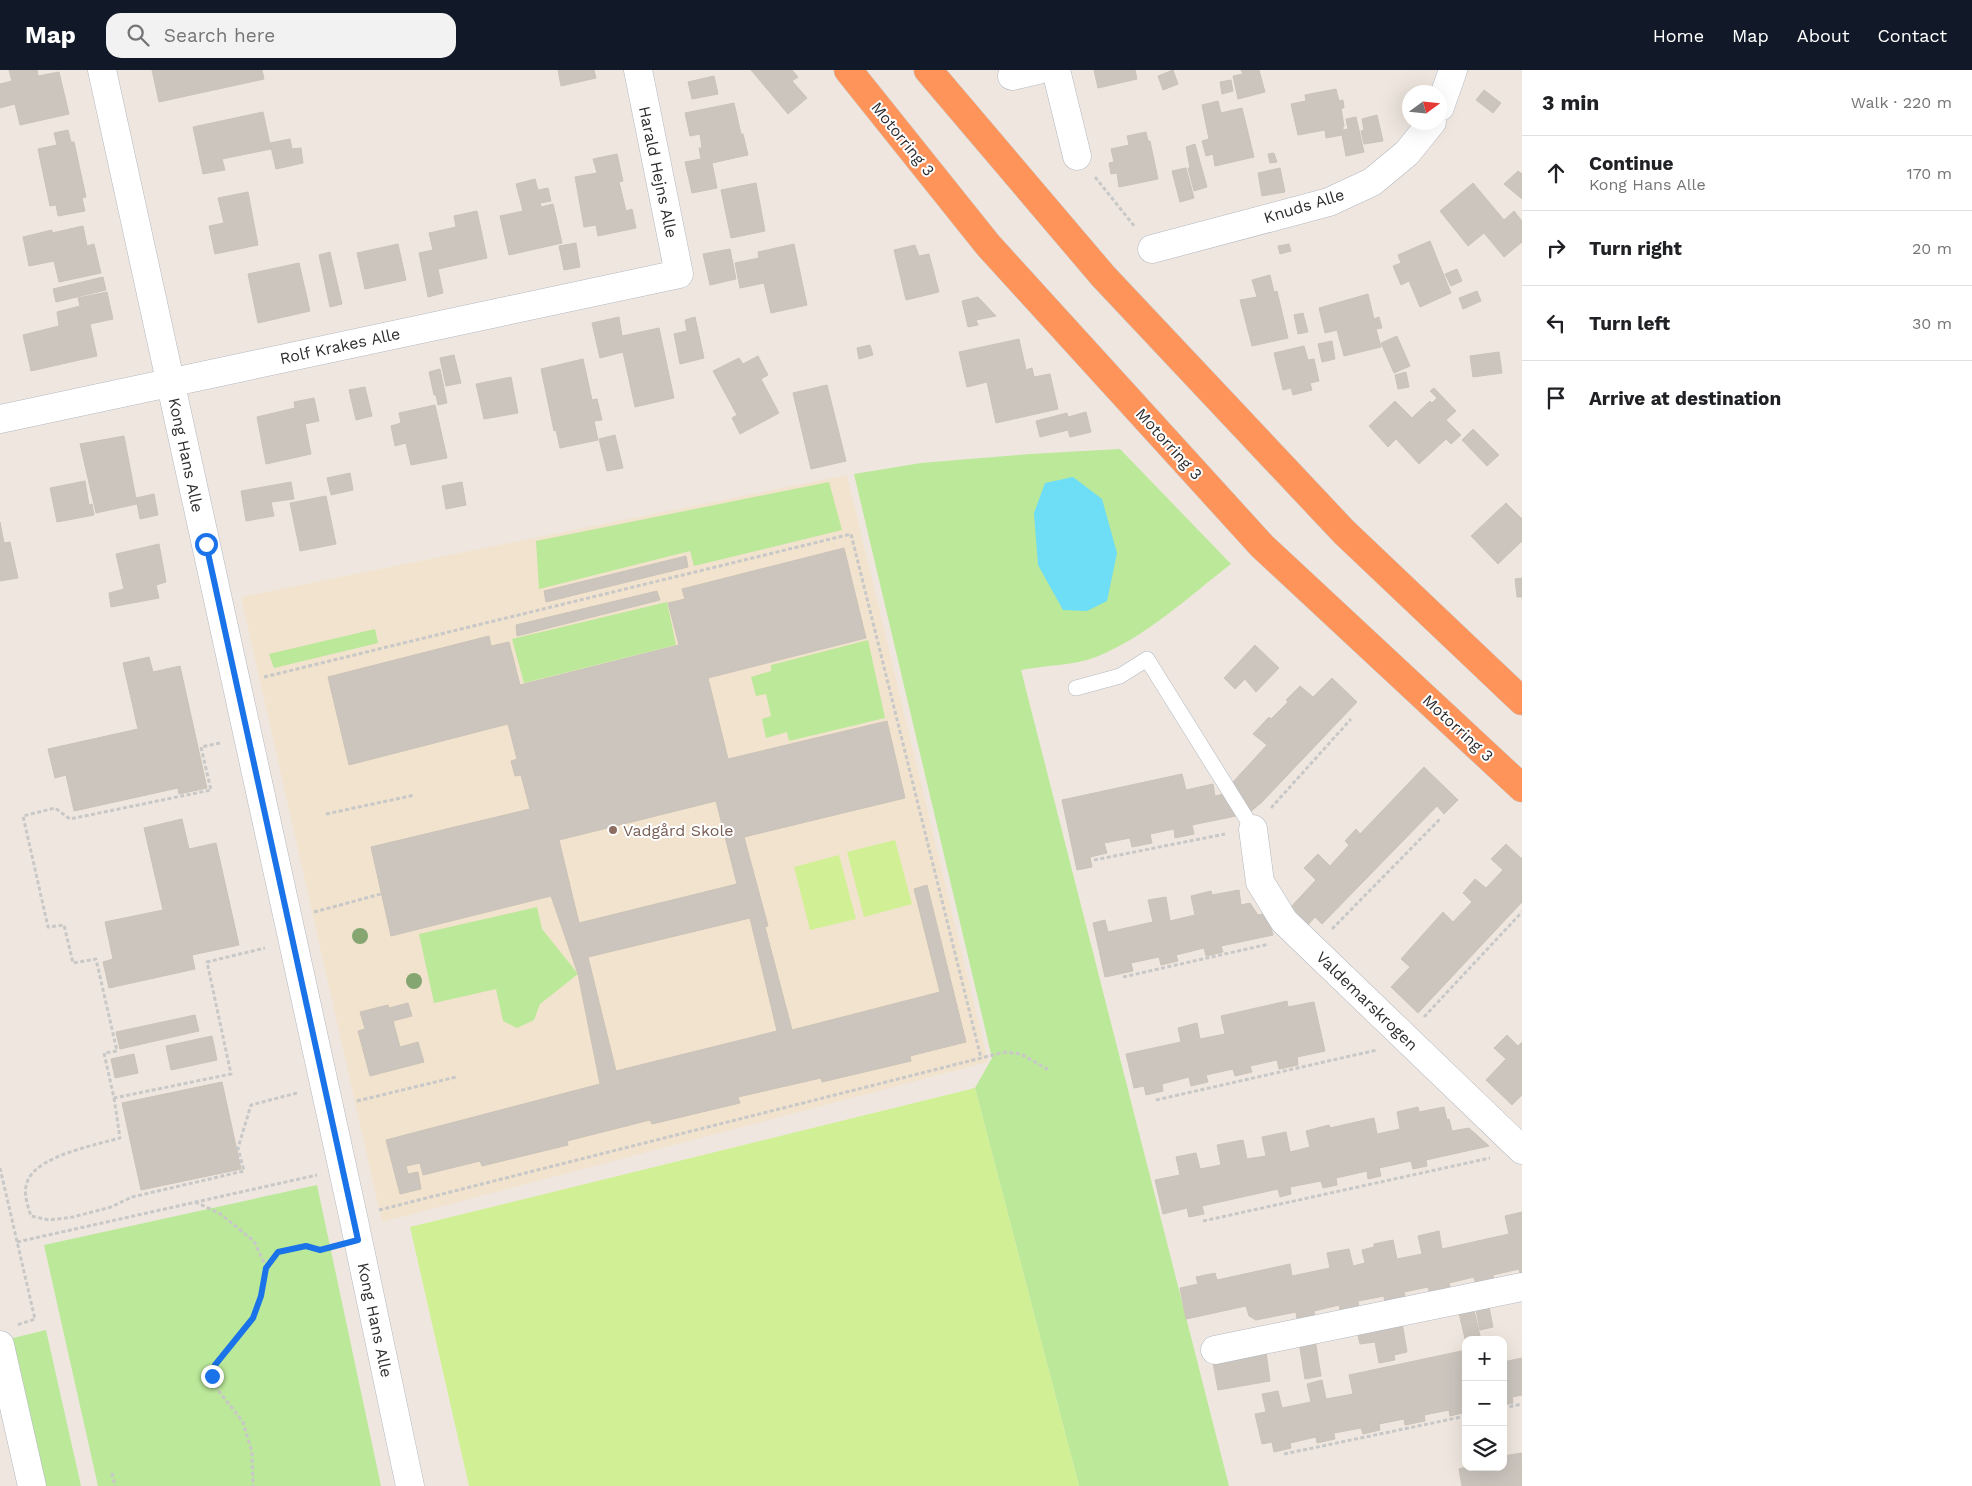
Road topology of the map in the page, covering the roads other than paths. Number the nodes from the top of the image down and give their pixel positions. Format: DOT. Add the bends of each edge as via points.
graph roads {
  1 [pos="102,70"];
  2 [pos="638,70"];
  3 [pos="848,70"];
  4 [pos="928,70"];
  5 [pos="1038,70"];
  6 [pos="1056,70"];
  7 [pos="1453,70"];
  8 [pos="1012,76"];
  9 [pos="1447,87"];
  10 [pos="1426,130"];
  11 [pos="1077,156"];
  12 [pos="1152,249"];
  13 [pos="679,274"];
  14 [pos="170,383"];
  15 [pos="0,419"];
  16 [pos="1076,688"];
  17 [pos="1522,701"];
  18 [pos="1522,788"];
  19 [pos="1253,829"];
  20 [pos="1522,1150"];
  21 [pos="1522,1287"];
  22 [pos="3,1347"];
  23 [pos="1215,1350"];
  24 [pos="32,1486"];
  25 [pos="410,1486"];
  1 -- 14 [label="street, Kong Hans Alle"];
  2 -- 13 [label="street, Harald Hejns Alle"];
  3 -- 18 [label="highway, Motorring 3" via="988,245 1262,546"];
  4 -- 17 [label="highway" via="1103,276 1344,532"];
  5 -- 8 [label="street"];
  6 -- 11 [label="street"];
  7 -- 9 [label="street"];
  10 -- 12 [label="street, Knuds Alle" via="1407,153 1372,182 1330,202"];
  13 -- 14 [label="street, Rolf Krakes Alle"];
  14 -- 15 [label="street, Rolf Krakes Alle"];
  14 -- 25 [label="street, Kong Hans Alle"];
  16 -- 19 [label="lane" via="1120,676 1148,659"];
  19 -- 20 [label="street, Valdemarskrogen" via="1260,882 1284,921"];
  21 -- 23 [label="street"];
  22 -- 24 [label="street"];
}
